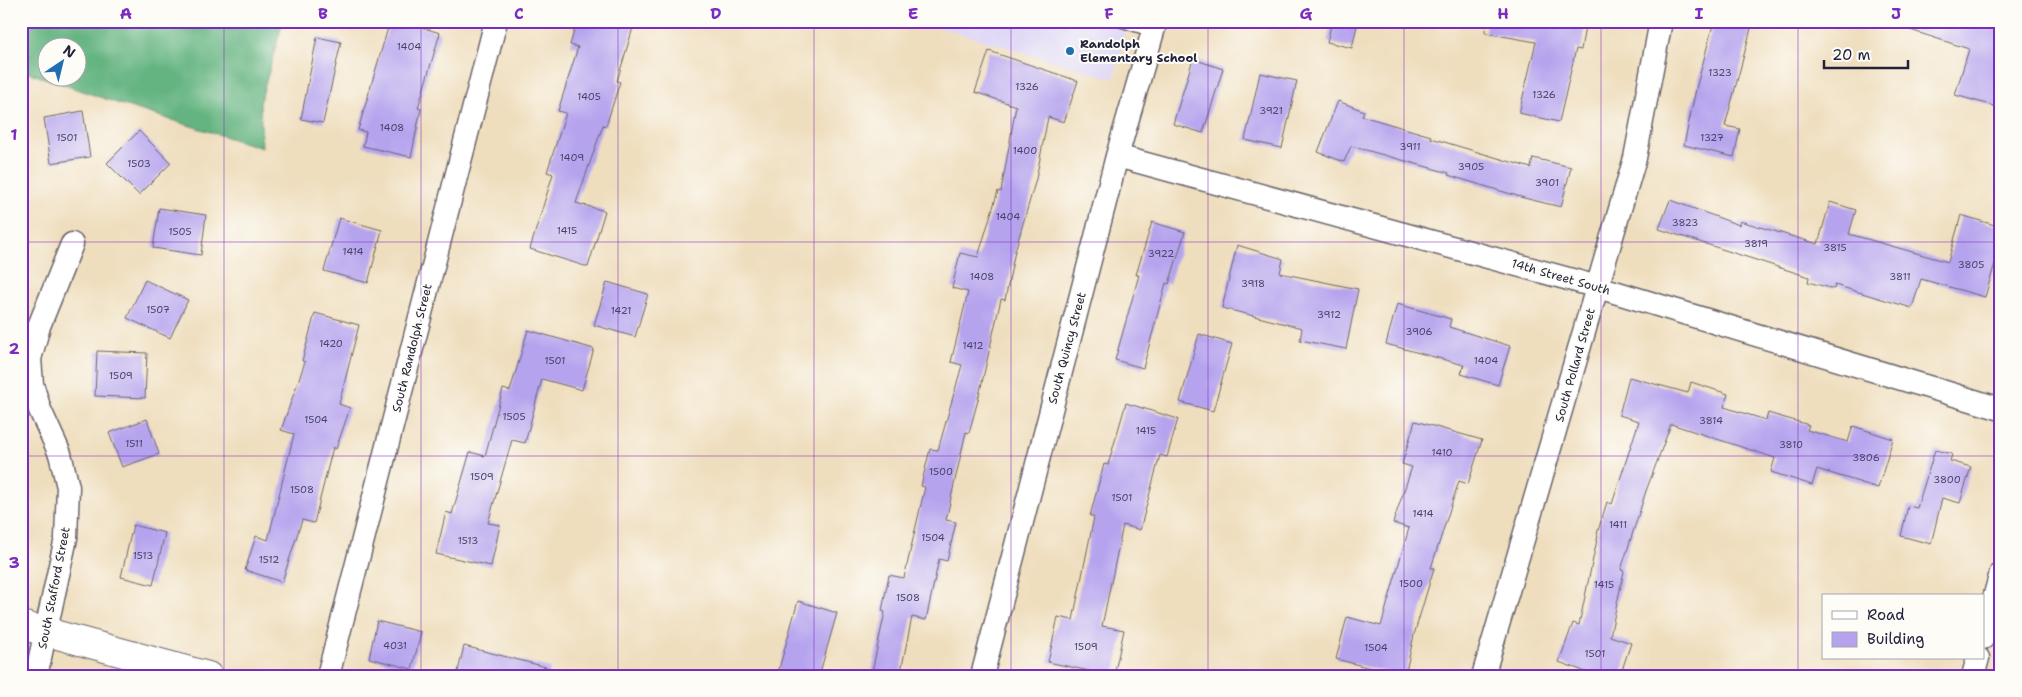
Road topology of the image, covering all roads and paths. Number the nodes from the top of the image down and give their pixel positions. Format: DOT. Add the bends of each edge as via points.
graph roads {
  1 [pos="496,21"];
  2 [pos="1121,21"];
  3 [pos="1661,21"];
  4 [pos="1154,26"];
  5 [pos="1117,156"];
  6 [pos="72,244"];
  7 [pos="1598,288"];
  8 [pos="2001,409"];
  9 [pos="2001,573"];
  10 [pos="33,628"];
  11 [pos="1984,634"];
  12 [pos="1977,660"];
  13 [pos="36,676"];
  14 [pos="208,676"];
  15 [pos="328,676"];
  16 [pos="982,676"];
  17 [pos="1484,676"];
  18 [pos="1973,676"];
  1 -- 15 [label="street, South Randolph Street"];
  2 -- 4 [label="lane"];
  3 -- 7 [label="street, South Pollard Street" via="1635,158"];
  4 -- 5 [label="street, South Quincy Street"];
  5 -- 7 [label="street, 14th Street South"];
  5 -- 16 [label="street, South Quincy Street"];
  6 -- 10 [label="street, South Stafford Street" via="39,326 30,359 32,384 60,454 68,488 66,538"];
  7 -- 8 [label="street, 14th Street South"];
  7 -- 17 [label="street, South Pollard Street"];
  9 -- 11 [label="street"];
  10 -- 13 [label="street, South Stafford Street"];
  10 -- 14 [label="street"];
  12 -- 18 [label="street"];
}
